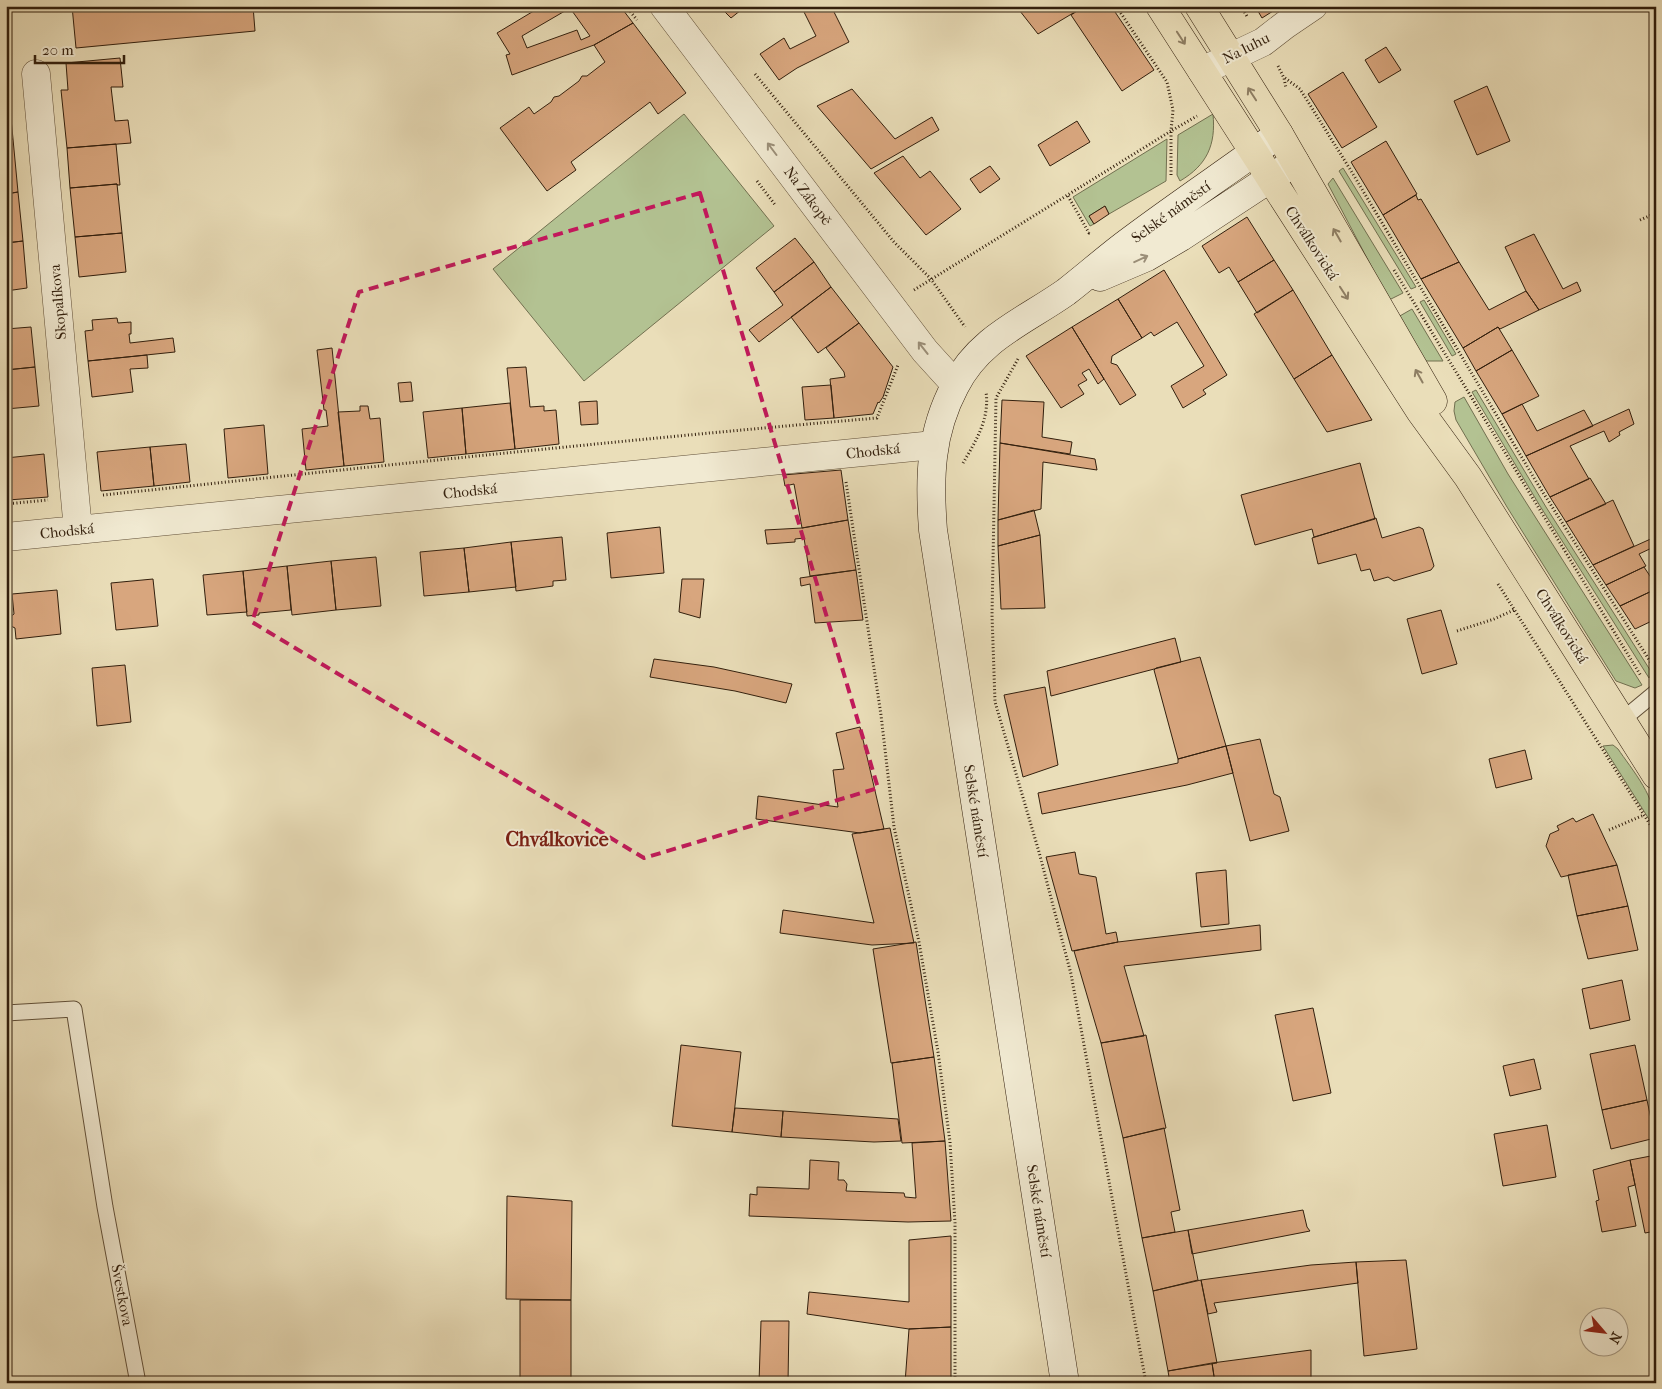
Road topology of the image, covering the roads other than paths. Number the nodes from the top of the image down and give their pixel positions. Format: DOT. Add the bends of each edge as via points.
graph roads {
  1 [pos="664,6"];
  2 [pos="1160,6"];
  3 [pos="1199,6"];
  4 [pos="1313,6"];
  5 [pos="1229,57"];
  6 [pos="1202,71"];
  7 [pos="36,74"];
  8 [pos="1279,134"];
  9 [pos="1254,153"];
  10 [pos="1295,162"];
  11 [pos="1270,179"];
  12 [pos="1065,292"];
  13 [pos="955,384"];
  14 [pos="934,445"];
  15 [pos="1468,477"];
  16 [pos="78,530"];
  17 [pos="6,537"];
  18 [pos="1650,687"];
  19 [pos="1621,721"];
  20 [pos="1656,775"];
  21 [pos="6,1013"];
  22 [pos="138,1383"];
  23 [pos="1065,1383"];
  13 -- 1 [label="street, Na Zákopě, one-way" via="925,351"];
  2 -- 6 [label="main road, Chválkovická, one-way"];
  3 -- 5 [label="main road, Chválkovická"];
  4 -- 5 [label="street, Na luhu" via="1263,42"];
  5 -- 6 [label="street, Na luhu"];
  8 -- 5 [label="main road, Chválkovická, one-way"];
  6 -- 9 [label="main road, Chválkovická"];
  7 -- 16 [label="street, Skopalíkova"];
  8 -- 9 [label="street, Selské náměstí"];
  8 -- 10 [label="main road, Chválkovická"];
  9 -- 11 [label="main road, Chválkovická"];
  9 -- 12 [label="street, Selské náměstí" via="1131,240"];
  10 -- 11 [label="street, Selské náměstí"];
  15 -- 10 [label="main road, Chválkovická, one-way" via="1451,434 1428,391"];
  12 -- 11 [label="street, Selské náměstí, one-way" via="1147,256"];
  11 -- 15 [label="main road, Chválkovická, one-way" via="1420,411"];
  12 -- 13 [label="street, Selské náměstí" via="989,344"];
  13 -- 14 [label="street, Selské náměstí"];
  14 -- 16 [label="street, Chodská"];
  14 -- 23 [label="street, Selské náměstí" via="930,472 933,530"];
  15 -- 19 [label="main road, Chválkovická"];
  16 -- 17 [label="street, Chodská"];
  18 -- 19 [label="lane"];
  19 -- 20 [label="main road, Chválkovická"];
  21 -- 22 [label="lane, Švestkova" via="74,1009 105,1207"];
}
